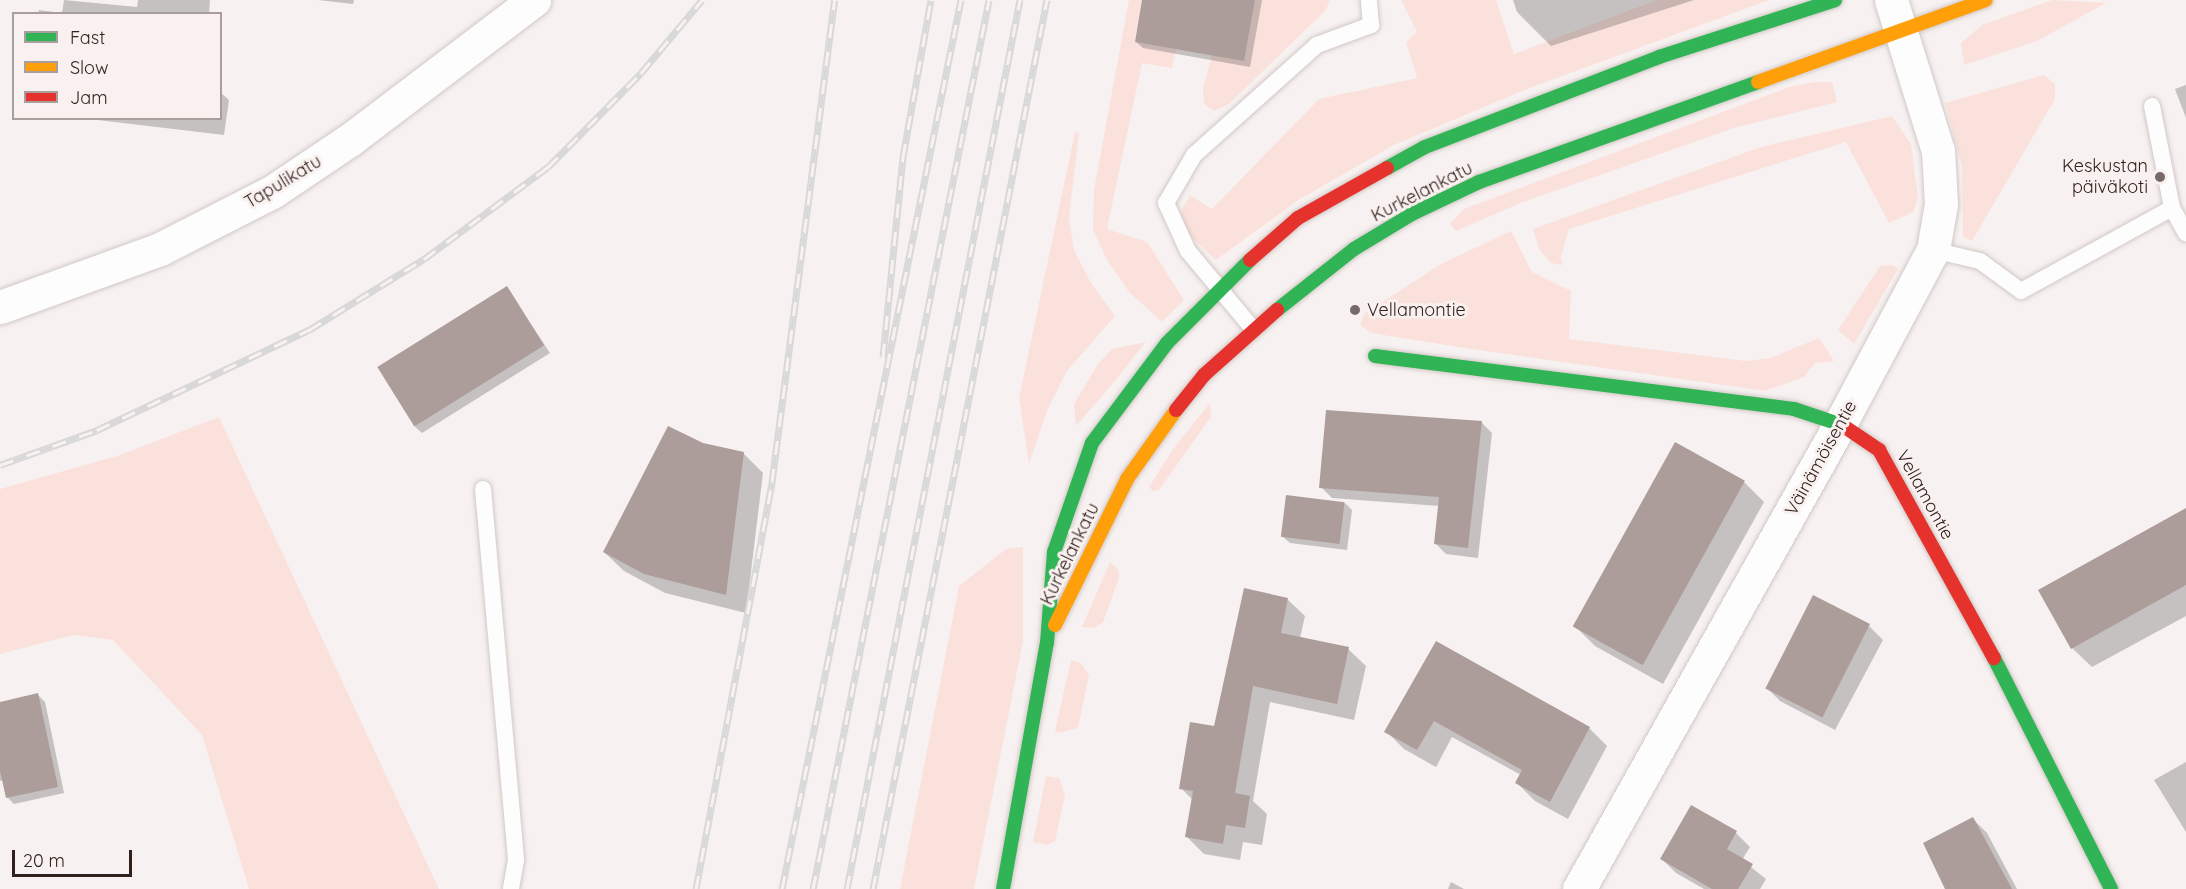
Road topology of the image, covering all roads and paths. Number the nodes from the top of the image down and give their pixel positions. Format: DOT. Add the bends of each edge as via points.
graph roads {
  1 [pos="534,0"];
  2 [pos="1369,0"];
  3 [pos="1835,0"];
  4 [pos="1891,0"];
  5 [pos="1986,0"];
  6 [pos="1902,32"];
  7 [pos="2152,106"];
  8 [pos="2172,208"];
  9 [pos="2186,233"];
  10 [pos="1933,250"];
  11 [pos="1218,288"];
  12 [pos="0,307"];
  13 [pos="1253,329"];
  14 [pos="1375,356"];
  15 [pos="1840,424"];
  16 [pos="483,489"];
  17 [pos="1047,643"];
  18 [pos="512,889"];
  19 [pos="1003,889"];
  20 [pos="1579,889"];
  21 [pos="2111,889"];
  1 -- 12 [label="street, Tapulikatu" via="351,139 272,192 160,249"];
  2 -- 11 [label="lane" via="1371,25 1317,45 1194,155 1166,203 1188,251"];
  3 -- 11 [label="street, Kurkelankatu" via="1659,57 1425,147 1298,218"];
  4 -- 6 [label="street, Väinämöisentie"];
  5 -- 6 [label="street, Kurkelankatu"];
  6 -- 10 [label="street, Väinämöisentie" via="1942,176 1939,226"];
  6 -- 13 [label="street, Kurkelankatu" via="1479,182 1412,214 1354,249"];
  7 -- 8 [label="lane"];
  8 -- 9 [label="lane"];
  8 -- 10 [label="lane" via="2021,291 1980,261"];
  10 -- 15 [label="street, Väinämöisentie"];
  11 -- 13 [label="lane"];
  11 -- 17 [label="street, Kurkelankatu" via="1167,343 1092,443 1054,552"];
  13 -- 17 [label="street, Kurkelankatu" via="1204,375 1126,479"];
  14 -- 15 [label="street, Vellamontie" via="1794,409"];
  15 -- 20 [label="street, Väinämöisentie"];
  15 -- 21 [label="street, Vellamontie" via="1879,450 2019,702"];
  16 -- 18 [label="lane" via="516,860"];
  17 -- 19 [label="street, Kurkelankatu"];
}
